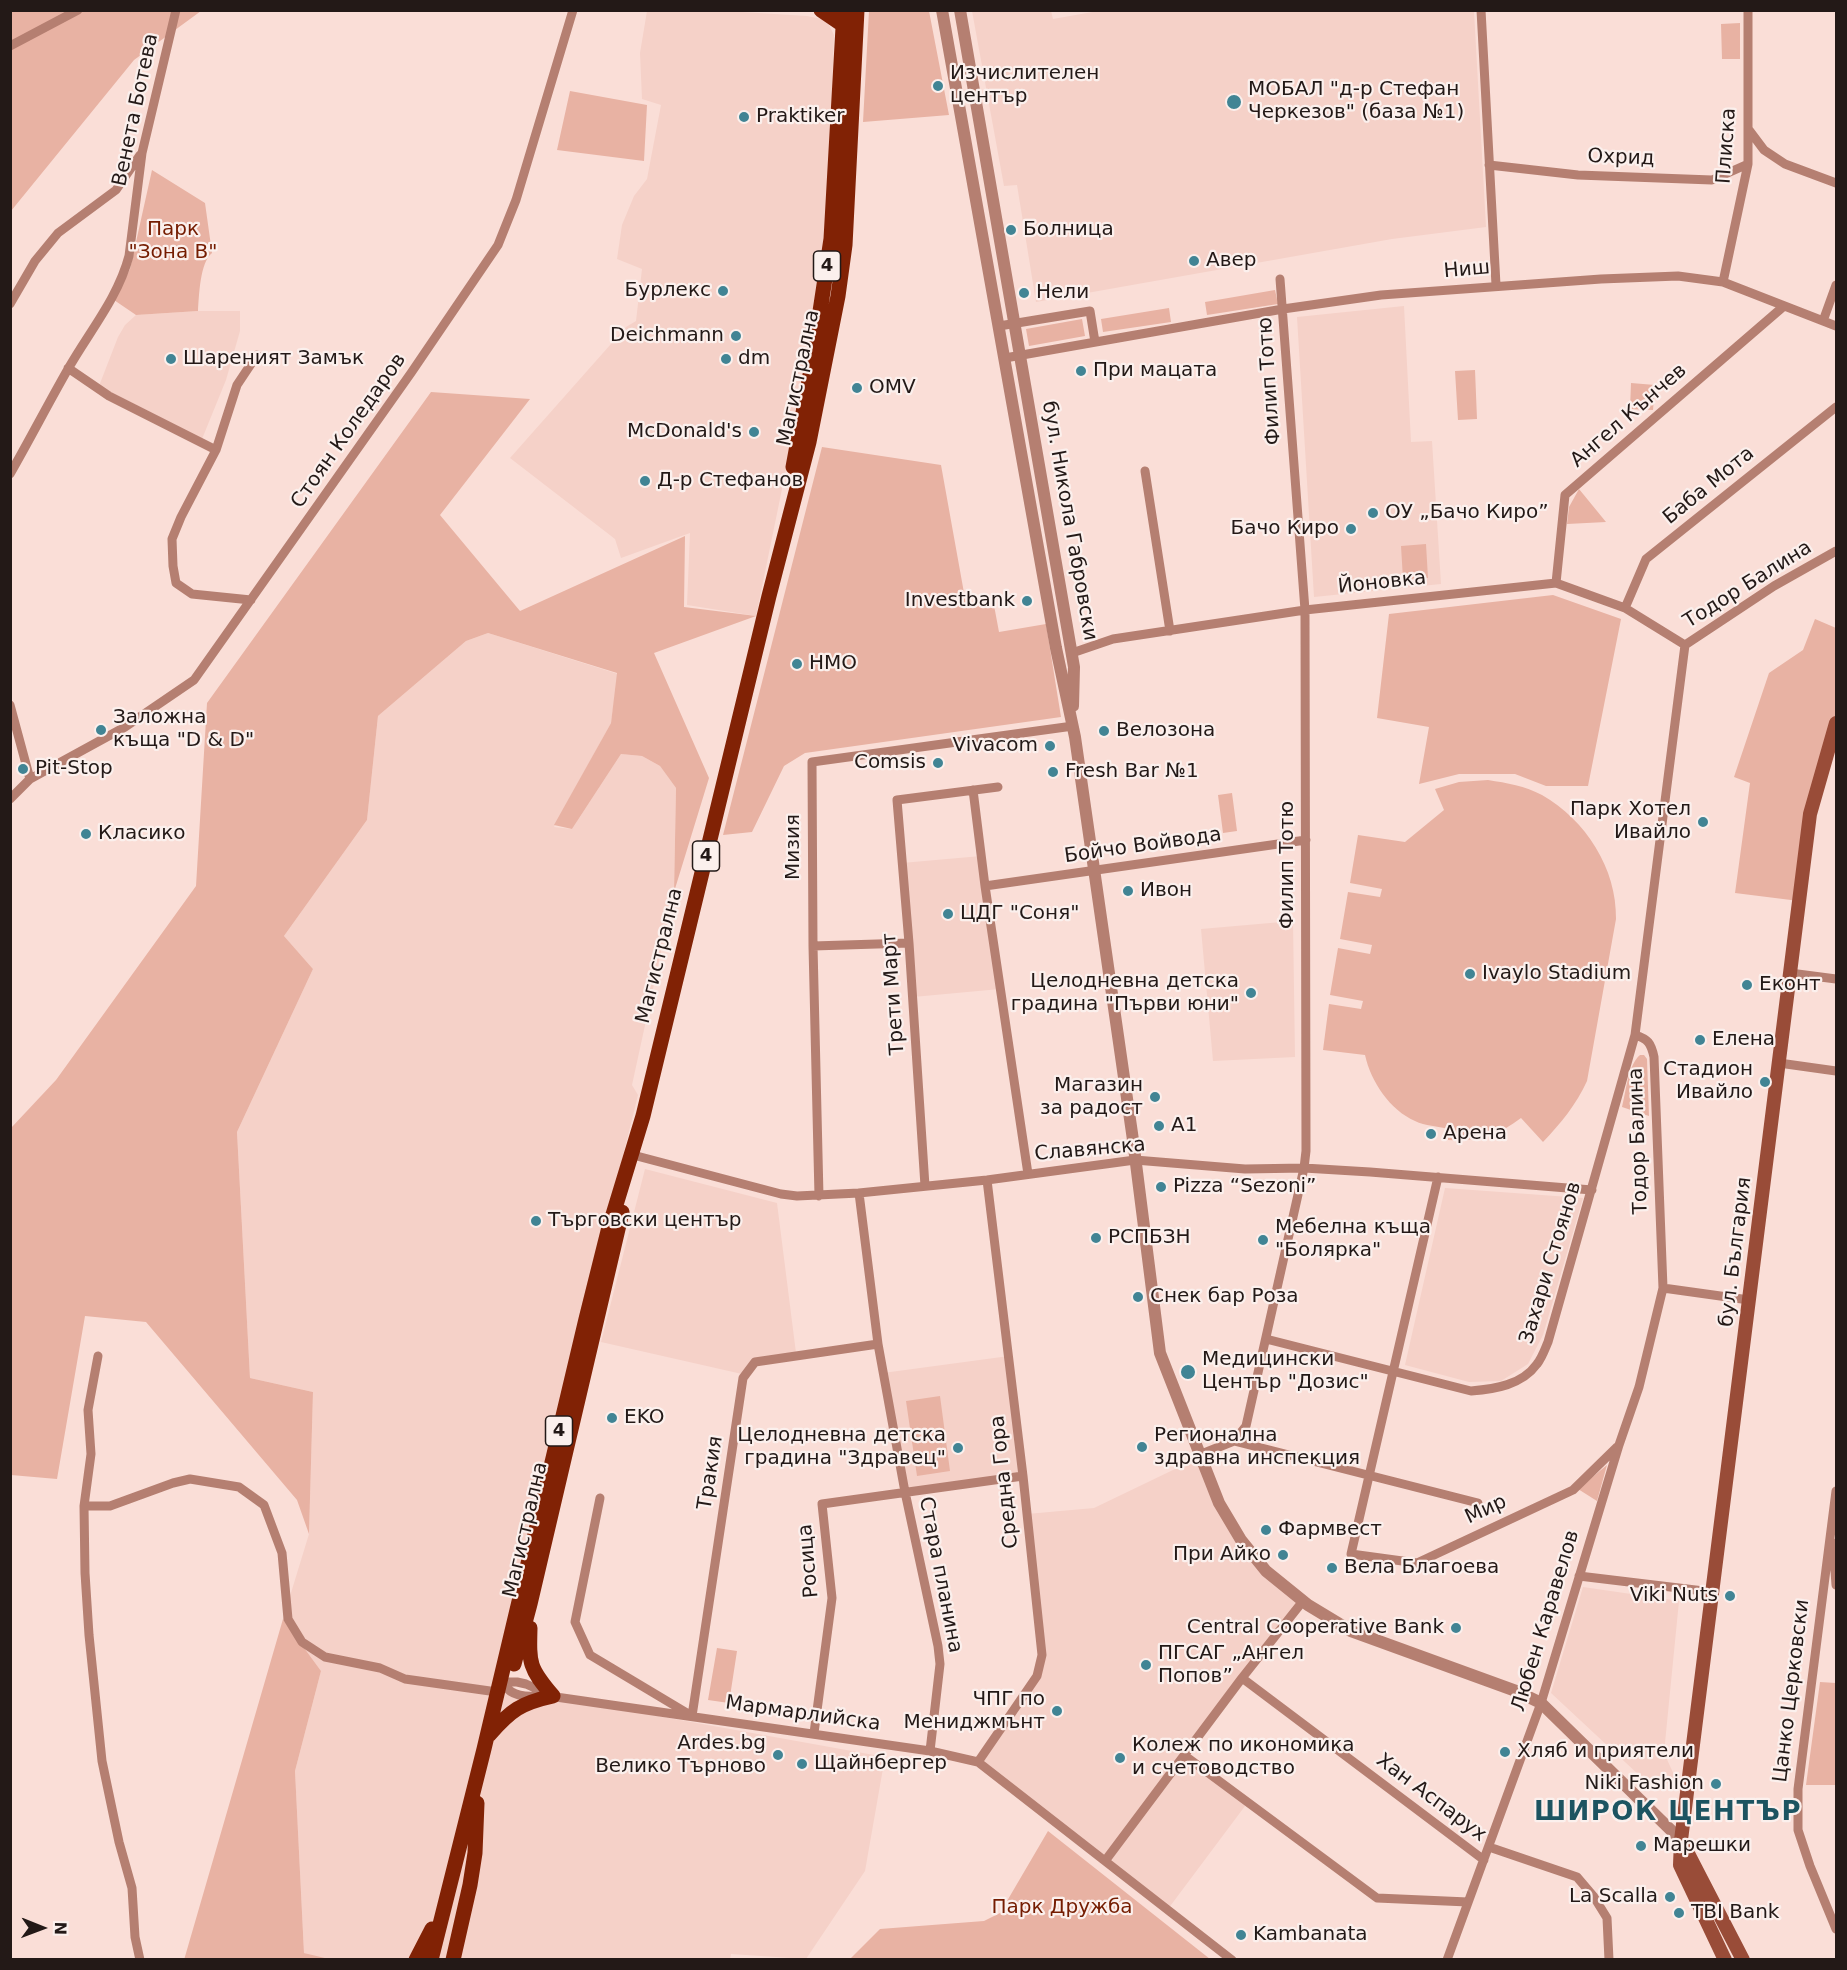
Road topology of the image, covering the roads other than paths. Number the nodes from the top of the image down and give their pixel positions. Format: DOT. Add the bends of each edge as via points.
graph roads {
  1 [pos="78,10"];
  2 [pos="176,10"];
  3 [pos="573,10"];
  4 [pos="821,10"];
  5 [pos="857,10"];
  6 [pos="942,10"];
  7 [pos="960,10"];
  8 [pos="1481,10"];
  9 [pos="1748,10"];
  10 [pos="843,18"];
  11 [pos="10,46"];
  12 [pos="1749,130"];
  13 [pos="142,153"];
  14 [pos="1748,164"];
  15 [pos="1489,165"];
  16 [pos="1836,183"];
  17 [pos="1280,279"];
  18 [pos="1723,282"];
  19 [pos="1496,285"];
  20 [pos="1836,285"];
  21 [pos="10,304"];
  22 [pos="1784,306"];
  23 [pos="1283,309"];
  24 [pos="1823,321"];
  25 [pos="1015,323"];
  26 [pos="999,326"];
  27 [pos="1836,326"];
  28 [pos="1095,342"];
  29 [pos="257,355"];
  30 [pos="1020,355"];
  31 [pos="1005,358"];
  32 [pos="68,368"];
  33 [pos="1836,407"];
  34 [pos="216,450"];
  35 [pos="1145,471"];
  36 [pos="10,474"];
  37 [pos="1836,551"];
  38 [pos="775,571"];
  39 [pos="1556,583"];
  40 [pos="251,600"];
  41 [pos="1624,608"];
  42 [pos="1305,609"];
  43 [pos="1170,631"];
  44 [pos="1685,645"];
  45 [pos="1072,653"];
  46 [pos="10,705"];
  47 [pos="11,715"];
  48 [pos="1836,723"];
  49 [pos="1073,726"];
  50 [pos="30,779"];
  51 [pos="998,787"];
  52 [pos="973,790"];
  53 [pos="10,799"];
  54 [pos="1306,840"];
  55 [pos="1094,871"];
  56 [pos="985,886"];
  57 [pos="909,943"];
  58 [pos="813,946"];
  59 [pos="1790,973"];
  60 [pos="1836,979"];
  61 [pos="1635,1035"];
  62 [pos="1779,1063"];
  63 [pos="1836,1071"];
  64 [pos="633,1155"];
  65 [pos="1136,1160"];
  66 [pos="1305,1168"];
  67 [pos="1028,1173"];
  68 [pos="626,1176"];
  69 [pos="1438,1177"];
  70 [pos="987,1180"];
  71 [pos="925,1186"];
  72 [pos="1592,1190"];
  73 [pos="859,1193"];
  74 [pos="819,1196"];
  75 [pos="1663,1288"];
  76 [pos="1749,1300"];
  77 [pos="1266,1339"];
  78 [pos="878,1344"];
  79 [pos="98,1356"];
  80 [pos="1393,1372"];
  81 [pos="1234,1441"];
  82 [pos="1619,1445"];
  83 [pos="1199,1455"];
  84 [pos="1369,1475"];
  85 [pos="1023,1476"];
  86 [pos="1836,1491"];
  87 [pos="905,1492"];
  88 [pos="600,1498"];
  89 [pos="1479,1503"];
  90 [pos="84,1506"];
  91 [pos="1831,1523"];
  92 [pos="1579,1576"];
  93 [pos="1836,1585"];
  94 [pos="1712,1592"];
  95 [pos="1303,1601"];
  96 [pos="530,1604"];
  97 [pos="1242,1678"];
  98 [pos="502,1684"];
  99 [pos="553,1696"];
  100 [pos="1541,1703"];
  101 [pos="692,1716"];
  102 [pos="814,1733"];
  103 [pos="487,1742"];
  104 [pos="930,1750"];
  105 [pos="1184,1755"];
  106 [pos="978,1762"];
  107 [pos="477,1778"];
  108 [pos="1681,1840"];
  109 [pos="1489,1847"];
  110 [pos="1484,1860"];
  111 [pos="1106,1861"];
  112 [pos="447,1896"];
  113 [pos="1468,1902"];
  114 [pos="1836,1929"];
  115 [pos="140,1959"];
  116 [pos="416,1959"];
  117 [pos="431,1959"];
  118 [pos="453,1959"];
  119 [pos="1232,1959"];
  120 [pos="1447,1959"];
  121 [pos="1608,1959"];
  122 [pos="1725,1959"];
  123 [pos="1743,1959"];
  1 -- 11 [label="street"];
  2 -- 13 [label="street, Венета Ботева"];
  3 -- 40 [label="street, Стоян Коледаров" via="516,200 498,245"];
  4 -- 10 [label="main road"];
  5 -- 38 [label="main road, Магистрална / 4" via="845,245 838,296 808,444"];
  6 -- 26 [label="street, бул. Никола Габровски"];
  7 -- 25 [label="street, бул. Никола Габровски"];
  8 -- 15 [label="street"];
  9 -- 12 [label="street, Плиска"];
  10 -- 38 [label="main road, Магистрална / 4" via="831,239"];
  12 -- 14 [label="street, Плиска"];
  12 -- 16 [label="street" via="1764,150 1785,164"];
  13 -- 21 [label="street" via="116,190 58,234 34,261"];
  13 -- 32 [label="street, Венета Ботева" via="125,271"];
  14 -- 15 [label="street, Охрид" via="1712,180 1578,175"];
  14 -- 18 [label="street, Плиска"];
  15 -- 19 [label="street"];
  17 -- 23 [label="street, Филип Тотю"];
  18 -- 19 [label="street, Ниш" via="1678,276"];
  18 -- 22 [label="street, Ниш"];
  19 -- 23 [label="street, Ниш" via="1382,294"];
  20 -- 24 [label="street"];
  22 -- 24 [label="street, Ниш"];
  22 -- 39 [label="street, Ангел Кънчев" via="1564,495"];
  23 -- 28 [label="street, Ниш"];
  23 -- 42 [label="street, Филип Тотю"];
  24 -- 27 [label="street, Ниш"];
  25 -- 26 [label="street"];
  25 -- 28 [label="street" via="1090,311"];
  25 -- 30 [label="street, бул. Никола Габровски"];
  26 -- 31 [label="street, бул. Никола Габровски"];
  28 -- 30 [label="street, Ниш"];
  29 -- 34 [label="street" via="237,386"];
  30 -- 31 [label="street, Ниш"];
  30 -- 45 [label="street, бул. Никола Габровски"];
  31 -- 49 [label="street, бул. Никола Габровски"];
  32 -- 34 [label="street" via="109,396"];
  32 -- 36 [label="street, Венета Ботева"];
  33 -- 41 [label="street, Баба Мота" via="1647,559"];
  34 -- 40 [label="street" via="172,539 176,583 192,594"];
  35 -- 43 [label="street"];
  37 -- 44 [label="street, Тодор Балина" via="1774,586"];
  38 -- 64 [label="main road, Магистрална / 4"];
  39 -- 41 [label="street, Йоновка"];
  39 -- 42 [label="street, Йоновка"];
  40 -- 50 [label="street, Стоян Коледаров" via="194,680 125,727"];
  41 -- 44 [label="street, Йоновка"];
  42 -- 43 [label="street, Йоновка"];
  42 -- 54 [label="street, Филип Тотю"];
  43 -- 45 [label="street, Йоновка" via="1113,639"];
  44 -- 61 [label="street, Тодор Балина"];
  45 -- 49 [label="street, бул. Никола Габровски"];
  46 -- 47 [label="street"];
  47 -- 50 [label="street"];
  48 -- 59 [label="main road, бул. България" via="1810,814"];
  49 -- 55 [label="street, бул. Никола Габровски"];
  49 -- 58 [label="street, Мизия" via="812,762"];
  50 -- 53 [label="street, Стоян Коледаров"];
  51 -- 52 [label="street"];
  52 -- 56 [label="street"];
  52 -- 57 [label="street, Трети Март" via="897,800"];
  54 -- 55 [label="street, Бойчо Войвода"];
  54 -- 66 [label="street, Филип Тотю"];
  55 -- 56 [label="street, Бойчо Войвода"];
  55 -- 65 [label="street, бул. Никола Габровски"];
  56 -- 67 [label="street"];
  57 -- 58 [label="street"];
  57 -- 71 [label="street, Трети Март"];
  58 -- 74 [label="street, Мизия"];
  59 -- 60 [label="street"];
  59 -- 62 [label="main road, бул. България"];
  61 -- 72 [label="street, Захари Стоянов"];
  61 -- 75 [label="street, Тодор Балина" via="1651,1044 1654,1057"];
  62 -- 63 [label="street"];
  62 -- 76 [label="main road, бул. България"];
  64 -- 68 [label="main road, Магистрална / 4"];
  64 -- 74 [label="street, Славянска" via="781,1194"];
  65 -- 66 [label="street, Славянска"];
  65 -- 67 [label="street, Славянска"];
  65 -- 83 [label="street, бул. Никола Габровски" via="1160,1353"];
  66 -- 69 [label="street, Славянска"];
  66 -- 77 [label="street, Филип Тотю"];
  67 -- 70 [label="street, Славянска"];
  68 -- 96 [label="main road, Магистрална / 4" via="621,1221"];
  68 -- 98 [label="main road, Магистрална / 4" via="608,1231"];
  69 -- 72 [label="street, Славянска"];
  69 -- 80 [label="street"];
  70 -- 71 [label="street, Славянска"];
  70 -- 85 [label="street, Средна Гора"];
  71 -- 73 [label="street, Славянска"];
  72 -- 80 [label="street, Захари Стоянов" via="1548,1342 1538,1364 1515,1383 1471,1391"];
  73 -- 74 [label="street, Славянска"];
  73 -- 78 [label="street, Стара планина"];
  75 -- 76 [label="street"];
  75 -- 82 [label="street, Любен Каравелов" via="1639,1388"];
  76 -- 94 [label="main road, бул. България"];
  77 -- 80 [label="street, Захари Стоянов"];
  77 -- 81 [label="street, Филип Тотю" via="1246,1426"];
  78 -- 87 [label="street, Стара планина"];
  78 -- 101 [label="street, Тракия" via="755,1362 743,1378"];
  79 -- 90 [label="street" via="88,1410 91,1454"];
  80 -- 84 [label="street"];
  81 -- 83 [label="street"];
  81 -- 84 [label="street"];
  82 -- 84 [label="street, Мир" via="1573,1490 1417,1563 1351,1554"];
  82 -- 92 [label="street, Любен Каравелов"];
  83 -- 95 [label="street, бул. Никола Габровски" via="1219,1503 1241,1540 1266,1571"];
  84 -- 89 [label="street"];
  85 -- 87 [label="street"];
  85 -- 106 [label="street, Средна Гора" via="1042,1655 1037,1676"];
  86 -- 91 [label="street"];
  87 -- 102 [label="street, Росица" via="822,1504 832,1598"];
  87 -- 104 [label="street, Стара планина" via="940,1664"];
  88 -- 101 [label="street" via="575,1622 590,1655"];
  90 -- 98 [label="street, Мармарлийска" via="110,1506 190,1479 239,1487 264,1505 282,1553 288,1619 302,1642 324,1656 380,1668 405,1679"];
  90 -- 115 [label="street" via="87,1614 102,1761 132,1888"];
  91 -- 93 [label="street"];
  91 -- 114 [label="street, Цанко Церковски" via="1798,1789 1798,1830"];
  92 -- 94 [label="street"];
  92 -- 100 [label="street, Любен Каравелов"];
  94 -- 108 [label="main road, бул. България"];
  95 -- 97 [label="street"];
  95 -- 100 [label="street, бул. Никола Габровски" via="1351,1631"];
  96 -- 98 [label="main road, Магистрална / 4"];
  96 -- 99 [label="main road" via="532,1667"];
  97 -- 105 [label="street"];
  97 -- 110 [label="street, Хан Аспарух"];
  98 -- 99 [label="street, Мармарлийска" via="526,1684"];
  98 -- 103 [label="main road, Магистрална / 4"];
  99 -- 101 [label="street, Мармарлийска"];
  99 -- 103 [label="main road" via="520,1706"];
  100 -- 108 [label="street, бул. Никола Габровски"];
  100 -- 109 [label="street, Любен Каравелов"];
  101 -- 102 [label="street, Мармарлийска"];
  102 -- 104 [label="street, Мармарлийска"];
  103 -- 107 [label="main road, Магистрална / 4"];
  104 -- 106 [label="street, Мармарлийска"];
  105 -- 111 [label="street"];
  105 -- 113 [label="street" via="1377,1898"];
  106 -- 111 [label="street, Мармарлийска"];
  107 -- 112 [label="main road, Магистрална / 4"];
  107 -- 118 [label="main road" via="475,1853"];
  108 -- 122 [label="main road, бул. България" via="1680,1864"];
  108 -- 123 [label="main road"];
  109 -- 110 [label="street, Любен Каравелов"];
  109 -- 121 [label="street, Хан Аспарух" via="1577,1877 1607,1918"];
  110 -- 113 [label="street, Любен Каравелов"];
  111 -- 119 [label="street, Мармарлийска"];
  112 -- 116 [label="main road"];
  112 -- 117 [label="main road, Магистрална / 4"];
  113 -- 120 [label="street, Любен Каравелов"];
}
